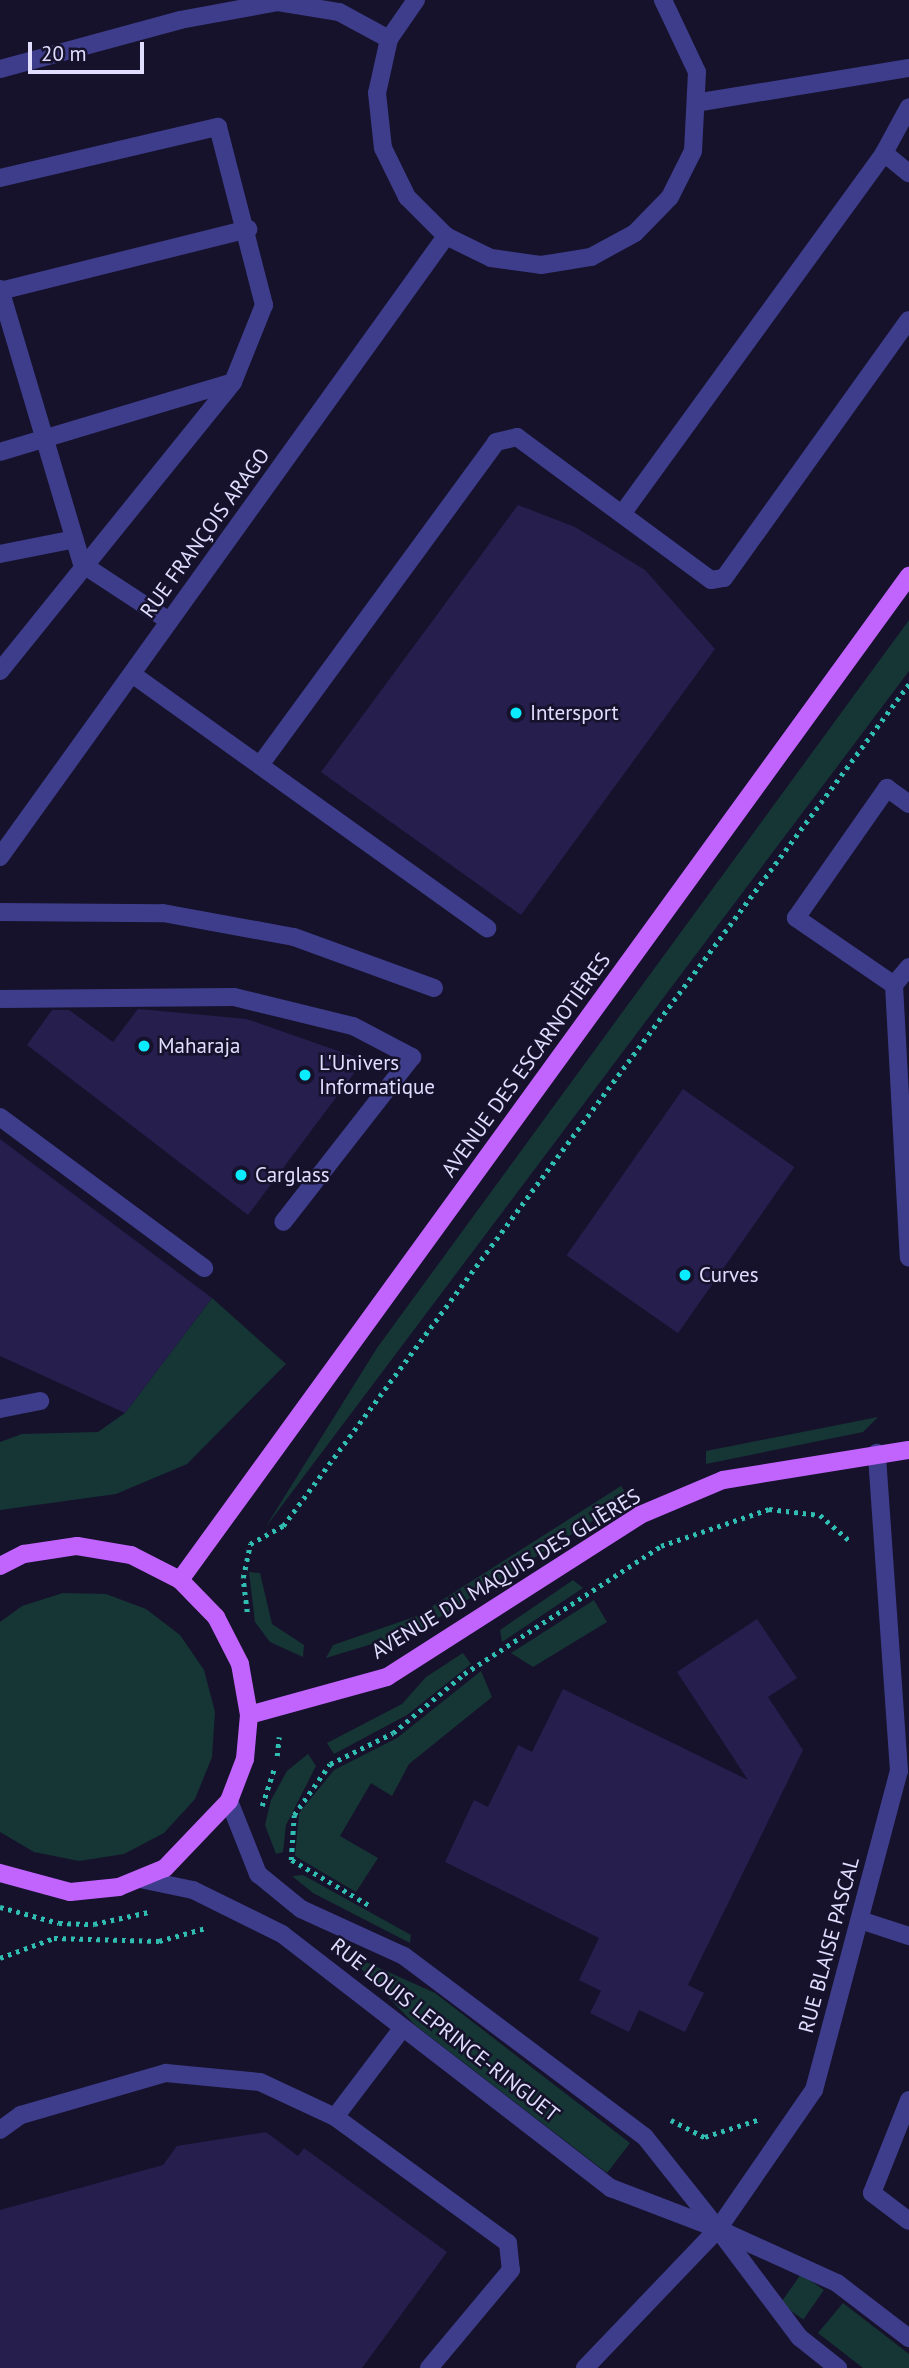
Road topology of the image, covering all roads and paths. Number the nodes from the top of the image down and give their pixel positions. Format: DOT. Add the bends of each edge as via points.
graph roads {
  1 [pos="415,0"];
  2 [pos="663,0"];
  3 [pos="390,39"];
  4 [pos="909,68"];
  5 [pos="0,69"];
  6 [pos="701,102"];
  7 [pos="909,107"];
  8 [pos="884,153"];
  9 [pos="909,173"];
  10 [pos="0,178"];
  11 [pos="248,229"];
  12 [pos="446,236"];
  13 [pos="0,290"];
  14 [pos="909,320"];
  15 [pos="233,382"];
  16 [pos="45,440"];
  17 [pos="0,452"];
  18 [pos="622,514"];
  19 [pos="75,539"];
  20 [pos="0,554"];
  21 [pos="82,564"];
  22 [pos="909,576"];
  23 [pos="169,621"];
  24 [pos="0,671"];
  25 [pos="132,674"];
  26 [pos="909,684"];
  27 [pos="260,765"];
  28 [pos="909,803"];
  29 [pos="0,857"];
  30 [pos="0,912"];
  31 [pos="487,928"];
  32 [pos="909,967"];
  33 [pos="894,985"];
  34 [pos="434,988"];
  35 [pos="0,999"];
  36 [pos="903,1041"];
  37 [pos="0,1117"];
  38 [pos="283,1222"];
  39 [pos="909,1258"];
  40 [pos="204,1268"];
  41 [pos="40,1401"];
  42 [pos="0,1409"];
  43 [pos="909,1450"];
  44 [pos="877,1453"];
  45 [pos="849,1540"];
  46 [pos="0,1566"];
  47 [pos="180,1580"];
  48 [pos="248,1616"];
  49 [pos="249,1715"];
  50 [pos="229,1801"];
  51 [pos="291,1860"];
  52 [pos="0,1873"];
  53 [pos="258,1874"];
  54 [pos="140,1879"];
  55 [pos="234,1906"];
  56 [pos="381,1911"];
  57 [pos="860,1920"];
  58 [pos="909,1936"];
  59 [pos="0,1958"];
  60 [pos="401,2030"];
  61 [pos="909,2100"];
  62 [pos="657,2114"];
  63 [pos="335,2117"];
  64 [pos="761,2119"];
  65 [pos="0,2130"];
  66 [pos="909,2221"];
  67 [pos="718,2229"];
  68 [pos="909,2338"];
  69 [pos="429,2368"];
  70 [pos="585,2368"];
  71 [pos="838,2368"];
  1 -- 3 [label="street"];
  2 -- 6 [label="street" via="689,43"];
  3 -- 5 [label="street" via="339,12 278,2 180,20"];
  3 -- 12 [label="street" via="377,93 383,148 407,197"];
  4 -- 6 [label="street"];
  6 -- 12 [label="street" via="693,151 670,197 635,233 591,257 541,265 491,258"];
  7 -- 8 [label="street"];
  8 -- 9 [label="street"];
  8 -- 18 [label="street"];
  10 -- 11 [label="street" via="218,127"];
  11 -- 13 [label="street"];
  11 -- 15 [label="street" via="264,305"];
  12 -- 23 [label="street, RUE FRANÇOIS ARAGO"];
  13 -- 16 [label="street"];
  14 -- 18 [label="street" via="724,578 711,580"];
  15 -- 16 [label="street"];
  15 -- 21 [label="street"];
  16 -- 17 [label="street"];
  16 -- 19 [label="street"];
  18 -- 27 [label="street" via="517,437 496,442"];
  19 -- 20 [label="street"];
  19 -- 21 [label="street"];
  21 -- 23 [label="street"];
  21 -- 24 [label="street"];
  22 -- 47 [label="main road, AVENUE DES ESCARNOTIÈRES"];
  23 -- 25 [label="street, RUE FRANÇOIS ARAGO"];
  25 -- 27 [label="street"];
  25 -- 29 [label="street, RUE FRANÇOIS ARAGO"];
  26 -- 48 [label="path" via="283,1526 250,1544 243,1578"];
  27 -- 31 [label="street"];
  28 -- 33 [label="street" via="887,788 796,918"];
  30 -- 34 [label="street" via="163,913 294,937"];
  32 -- 33 [label="street"];
  33 -- 36 [label="street"];
  35 -- 38 [label="street" via="234,997 353,1026 412,1058"];
  36 -- 39 [label="street"];
  37 -- 40 [label="street"];
  41 -- 42 [label="street"];
  43 -- 44 [label="main road, AVENUE DU MAQUIS DES GLIÈRES"];
  44 -- 49 [label="main road, AVENUE DU MAQUIS DES GLIÈRES" via="711,1485 640,1516 387,1677"];
  44 -- 57 [label="street, RUE BLAISE PASCAL" via="899,1771"];
  45 -- 51 [label="path" via="820,1515 769,1509 661,1546 464,1674 393,1733 330,1764 294,1815"];
  46 -- 47 [label="main road" via="24,1555 78,1546 131,1555"];
  47 -- 49 [label="main road" via="216,1617 234,1652"];
  49 -- 50 [label="main road" via="245,1759"];
  50 -- 53 [label="street"];
  50 -- 54 [label="main road" via="191,1847"];
  51 -- 53 [label="path"];
  51 -- 56 [label="path"];
  52 -- 54 [label="main road" via="70,1892"];
  53 -- 67 [label="street, RUE LOUIS LEPRINCE-RINGUET" via="312,1916 404,1956 645,2137"];
  54 -- 55 [label="street, RUE LOUIS LEPRINCE-RINGUET"];
  55 -- 59 [label="path" via="197,1935 159,1941 54,1938"];
  55 -- 60 [label="street, RUE LOUIS LEPRINCE-RINGUET" via="347,1978"];
  57 -- 58 [label="street"];
  57 -- 67 [label="street, RUE BLAISE PASCAL" via="814,2091"];
  60 -- 63 [label="street"];
  60 -- 67 [label="street, RUE LOUIS LEPRINCE-RINGUET" via="611,2188"];
  61 -- 66 [label="street" via="872,2193"];
  62 -- 64 [label="path" via="705,2137"];
  63 -- 65 [label="street" via="260,2082 166,2073 21,2115"];
  63 -- 69 [label="street" via="508,2243 511,2270"];
  67 -- 68 [label="street, RUE LOUIS LEPRINCE-RINGUET" via="837,2283"];
  67 -- 70 [label="street, RUE BLAISE PASCAL"];
  67 -- 71 [label="street, RUE LOUIS LEPRINCE-RINGUET" via="799,2337"];
}
